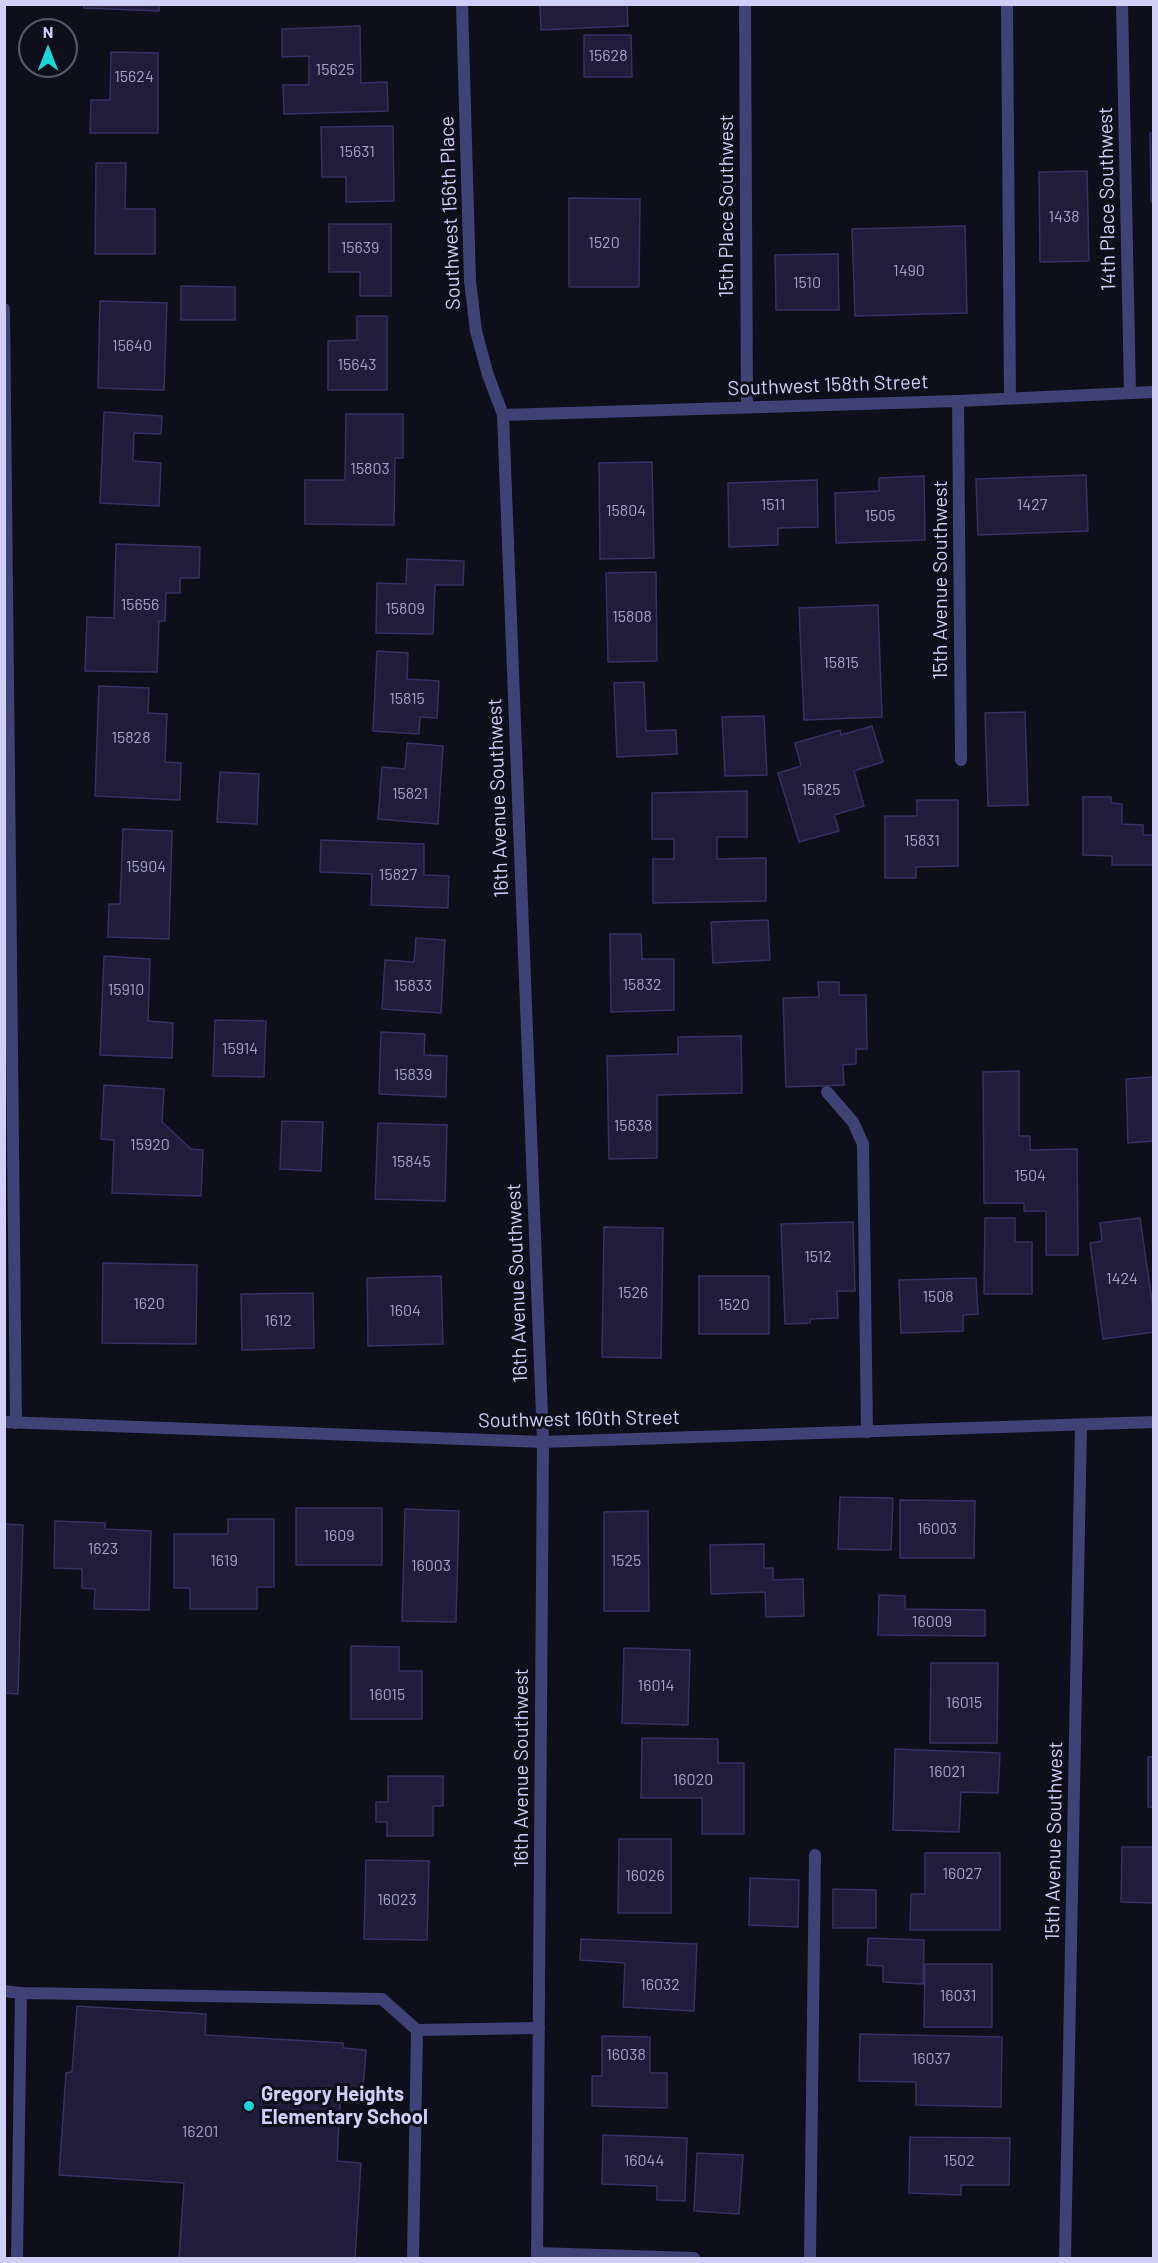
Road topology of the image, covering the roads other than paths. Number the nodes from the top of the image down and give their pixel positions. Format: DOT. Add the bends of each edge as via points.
graph roads {
  1 [pos="462,4"];
  2 [pos="745,4"];
  3 [pos="1007,4"];
  4 [pos="1122,4"];
  5 [pos="4,309"];
  6 [pos="1154,392"];
  7 [pos="1130,393"];
  8 [pos="1010,399"];
  9 [pos="958,401"];
  10 [pos="747,406"];
  11 [pos="503,415"];
  12 [pos="961,760"];
  13 [pos="827,1092"];
  14 [pos="1154,1422"];
  15 [pos="10,1423"];
  16 [pos="1081,1425"];
  17 [pos="867,1431"];
  18 [pos="543,1443"];
  19 [pos="815,1855"];
  20 [pos="4,1991"];
  21 [pos="21,1993"];
  22 [pos="538,2028"];
  23 [pos="417,2030"];
  24 [pos="537,2256"];
  25 [pos="17,2259"];
  26 [pos="413,2259"];
  27 [pos="694,2259"];
  28 [pos="810,2259"];
  29 [pos="1065,2259"];
  1 -- 11 [label="street, Southwest 156th Place" via="470,281 476,331"];
  2 -- 10 [label="street, 15th Place Southwest"];
  3 -- 8 [label="street"];
  4 -- 7 [label="street, 14th Place Southwest"];
  5 -- 15 [label="street"];
  6 -- 7 [label="street, Southwest 158th Street"];
  7 -- 8 [label="street, Southwest 158th Street"];
  8 -- 9 [label="street, Southwest 158th Street"];
  9 -- 10 [label="street, Southwest 158th Street"];
  9 -- 12 [label="street, 15th Avenue Southwest"];
  10 -- 11 [label="street, Southwest 158th Street"];
  11 -- 18 [label="street, 16th Avenue Southwest"];
  13 -- 17 [label="street" via="853,1122 863,1144"];
  14 -- 16 [label="street, Southwest 160th Street"];
  15 -- 18 [label="street, Southwest 160th Street"];
  16 -- 17 [label="street, Southwest 160th Street"];
  16 -- 29 [label="street, 15th Avenue Southwest"];
  17 -- 18 [label="street, Southwest 160th Street"];
  18 -- 22 [label="street, 16th Avenue Southwest"];
  19 -- 28 [label="street"];
  20 -- 21 [label="street"];
  21 -- 23 [label="street" via="382,1998"];
  21 -- 25 [label="street"];
  22 -- 23 [label="street"];
  22 -- 24 [label="street, 16th Avenue Southwest"];
  23 -- 26 [label="street"];
  24 -- 27 [label="street"];
}
